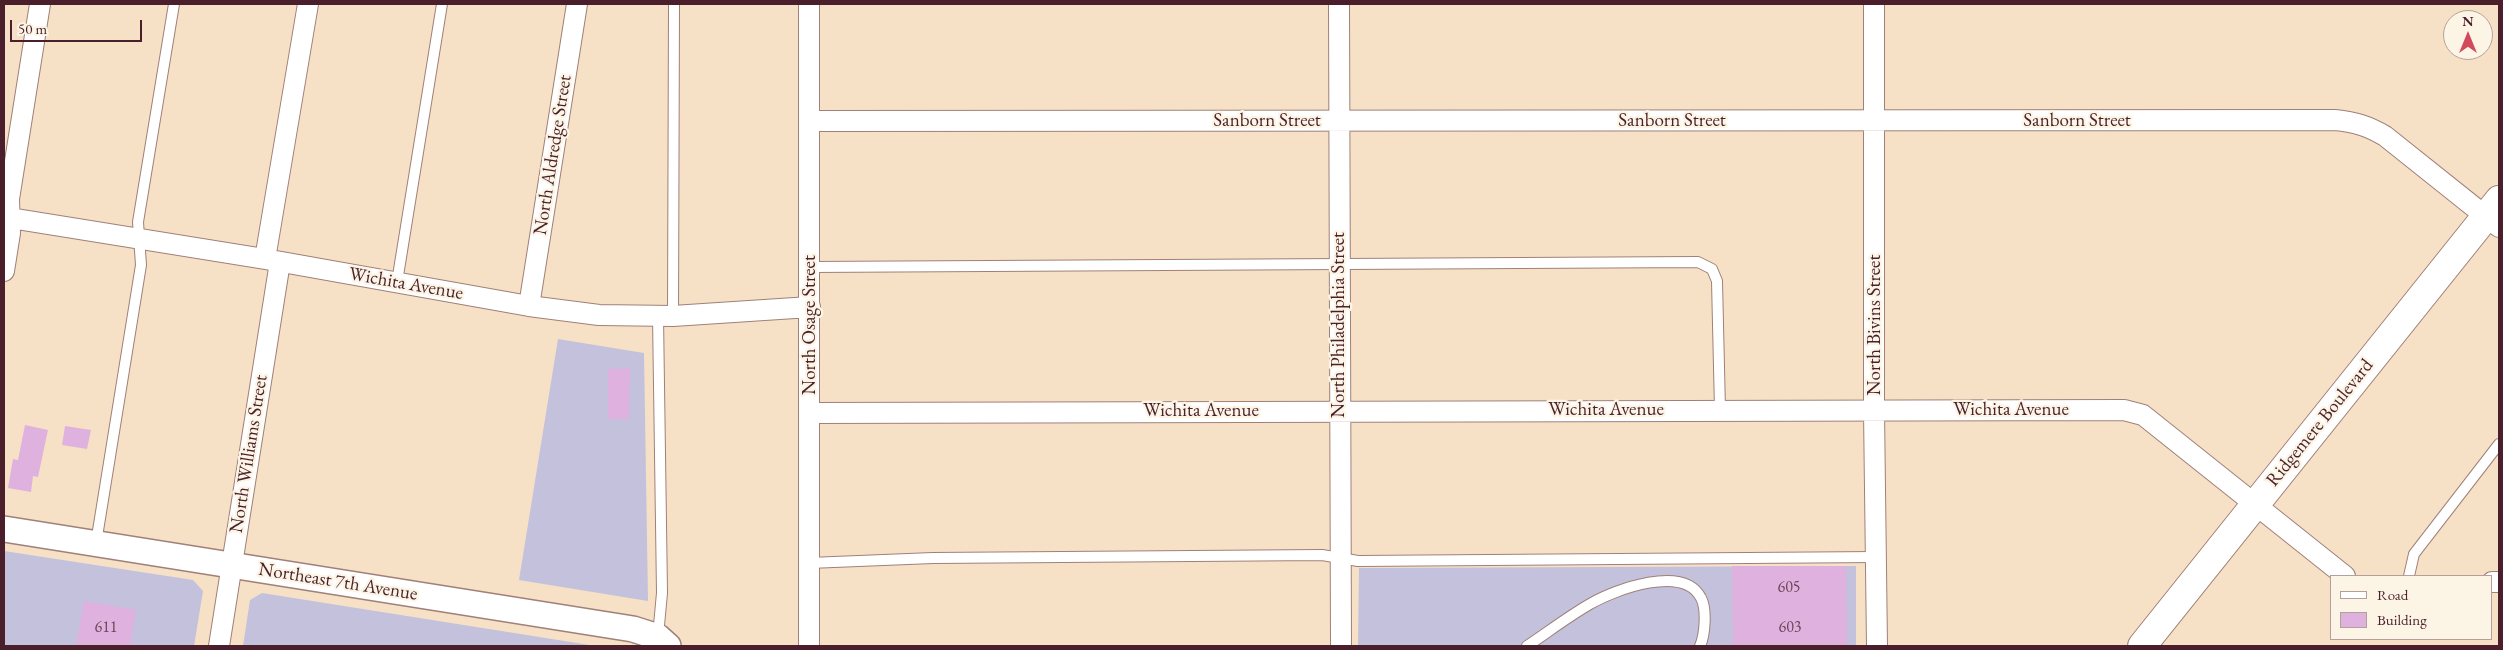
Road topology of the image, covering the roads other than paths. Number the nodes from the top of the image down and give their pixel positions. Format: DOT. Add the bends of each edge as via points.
graph roads {
  1 [pos="40,4"];
  2 [pos="174,4"];
  3 [pos="308,4"];
  4 [pos="442,4"];
  5 [pos="577,4"];
  6 [pos="674,4"];
  7 [pos="809,4"];
  8 [pos="1339,4"];
  9 [pos="1874,4"];
  10 [pos="810,121"];
  11 [pos="1339,121"];
  12 [pos="1875,121"];
  13 [pos="2495,214"];
  14 [pos="7,218"];
  15 [pos="140,240"];
  16 [pos="273,261"];
  17 [pos="1340,264"];
  18 [pos="810,267"];
  19 [pos="4,271"];
  20 [pos="397,282"];
  21 [pos="528,306"];
  22 [pos="810,307"];
  23 [pos="666,316"];
  24 [pos="1720,410"];
  25 [pos="1339,411"];
  26 [pos="1874,411"];
  27 [pos="810,413"];
  28 [pos="2499,444"];
  29 [pos="2254,504"];
  30 [pos="4,529"];
  31 [pos="96,543"];
  32 [pos="1877,557"];
  33 [pos="1340,558"];
  34 [pos="809,563"];
  35 [pos="232,565"];
  36 [pos="2344,575"];
  37 [pos="2409,575"];
  38 [pos="663,642"];
  39 [pos="219,646"];
  40 [pos="809,646"];
  41 [pos="1341,646"];
  42 [pos="1527,646"];
  43 [pos="1700,646"];
  44 [pos="1878,646"];
  45 [pos="2142,646"];
  1 -- 14 [label="street"];
  2 -- 15 [label="lane" via="138,222"];
  3 -- 16 [label="street, North Williams Street"];
  4 -- 20 [label="lane"];
  5 -- 21 [label="street, North Aldredge Street"];
  6 -- 23 [label="lane"];
  7 -- 10 [label="street, North Osage Street"];
  8 -- 11 [label="street, North Philadelphia Street"];
  9 -- 12 [label="street, North Bivins Street"];
  10 -- 11 [label="street, Sanborn Street"];
  10 -- 18 [label="street, North Osage Street"];
  11 -- 12 [label="street, Sanborn Street"];
  11 -- 17 [label="street, North Philadelphia Street"];
  12 -- 13 [label="street, Sanborn Street" via="2354,122 2386,136"];
  12 -- 26 [label="street, North Bivins Street"];
  13 -- 29 [label="main road, Ridgemere Boulevard"];
  14 -- 15 [label="street, Wichita Avenue"];
  14 -- 19 [label="street" via="10,233"];
  15 -- 16 [label="street, Wichita Avenue"];
  15 -- 31 [label="lane" via="140,266"];
  16 -- 20 [label="street, Wichita Avenue"];
  16 -- 35 [label="street, North Williams Street"];
  17 -- 18 [label="lane"];
  17 -- 24 [label="lane" via="1698,262 1712,269 1717,281"];
  17 -- 25 [label="street, North Philadelphia Street"];
  18 -- 22 [label="street, North Osage Street"];
  20 -- 21 [label="street, Wichita Avenue"];
  21 -- 23 [label="street, Wichita Avenue" via="599,315"];
  22 -- 23 [label="street, Wichita Avenue"];
  22 -- 27 [label="street, North Osage Street"];
  23 -- 38 [label="lane"];
  24 -- 25 [label="street, Wichita Avenue"];
  24 -- 26 [label="street, Wichita Avenue"];
  25 -- 27 [label="street, Wichita Avenue"];
  25 -- 33 [label="street, North Philadelphia Street"];
  26 -- 29 [label="street, Wichita Avenue" via="2134,411"];
  26 -- 32 [label="street, North Bivins Street"];
  27 -- 34 [label="street, North Osage Street"];
  28 -- 37 [label="lane" via="2414,554"];
  29 -- 36 [label="street, Wichita Avenue"];
  29 -- 45 [label="main road, Ridgemere Boulevard"];
  30 -- 31 [label="street, Northeast 7th Avenue"];
  31 -- 35 [label="street, Northeast 7th Avenue"];
  32 -- 33 [label="lane" via="1358,561"];
  32 -- 44 [label="street, North Bivins Street"];
  33 -- 34 [label="lane" via="1322,555 943,558"];
  33 -- 41 [label="street, North Philadelphia Street"];
  34 -- 40 [label="street, North Osage Street"];
  35 -- 38 [label="street, Northeast 7th Avenue" via="633,629"];
  35 -- 39 [label="street, North Williams Street"];
  42 -- 43 [label="lane" via="1591,603 1659,581 1682,582 1697,590 1704,603"];
}
